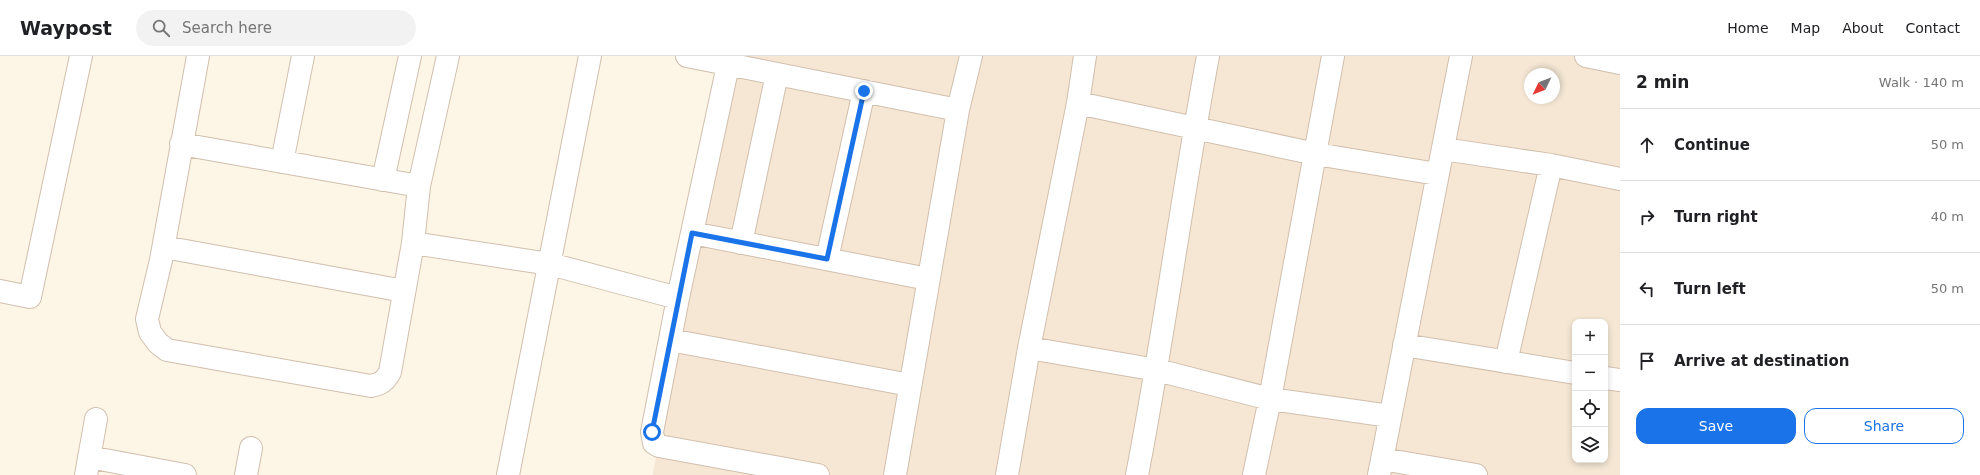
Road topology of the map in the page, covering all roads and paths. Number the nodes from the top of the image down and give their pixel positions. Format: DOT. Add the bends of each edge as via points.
graph roads {
  1 [pos="81,56"];
  2 [pos="198,56"];
  3 [pos="303,56"];
  4 [pos="410,56"];
  5 [pos="448,56"];
  6 [pos="590,56"];
  7 [pos="687,56"];
  8 [pos="971,56"];
  9 [pos="1085,56"];
  10 [pos="1208,56"];
  11 [pos="1333,56"];
  12 [pos="1461,56"];
  13 [pos="1586,56"];
  14 [pos="729,60"];
  15 [pos="1620,63"];
  16 [pos="777,74"];
  17 [pos="864,91"];
  18 [pos="1078,103"];
  19 [pos="958,110"];
  20 [pos="1195,127"];
  21 [pos="181,144"];
  22 [pos="1443,149"];
  23 [pos="1316,154"];
  24 [pos="282,162"];
  25 [pos="1551,164"];
  26 [pos="1437,174"];
  27 [pos="1620,179"];
  28 [pos="383,180"];
  29 [pos="419,186"];
  30 [pos="692,233"];
  31 [pos="413,243"];
  32 [pos="741,243"];
  33 [pos="164,247"];
  34 [pos="827,259"];
  35 [pos="550,264"];
  36 [pos="928,279"];
  37 [pos="0,291"];
  38 [pos="404,291"];
  39 [pos="678,298"];
  40 [pos="670,340"];
  41 [pos="1404,345"];
  42 [pos="1029,348"];
  43 [pos="1506,362"];
  44 [pos="1157,370"];
  45 [pos="1572,373"];
  46 [pos="1608,378"];
  47 [pos="1620,380"];
  48 [pos="910,385"];
  49 [pos="1270,399"];
  50 [pos="1390,416"];
  51 [pos="96,419"];
  52 [pos="251,448"];
  53 [pos="88,466"];
  54 [pos="1381,467"];
  55 [pos="185,475"];
  56 [pos="246,475"];
  57 [pos="508,475"];
  58 [pos="818,475"];
  59 [pos="895,475"];
  60 [pos="1007,475"];
  61 [pos="1137,475"];
  62 [pos="1254,475"];
  63 [pos="1476,475"];
  1 -- 37 [label="street" via="30,297"];
  2 -- 21 [label="street"];
  3 -- 24 [label="street"];
  4 -- 28 [label="street"];
  5 -- 29 [label="street"];
  6 -- 35 [label="street"];
  7 -- 14 [label="street"];
  8 -- 19 [label="street"];
  9 -- 18 [label="street"];
  10 -- 20 [label="street"];
  11 -- 23 [label="street"];
  12 -- 22 [label="street"];
  13 -- 15 [label="street"];
  14 -- 16 [label="street"];
  14 -- 30 [label="street"];
  16 -- 17 [label="street"];
  16 -- 32 [label="street"];
  17 -- 19 [label="street"];
  17 -- 34 [label="street"];
  18 -- 20 [label="street"];
  18 -- 42 [label="street"];
  19 -- 36 [label="street"];
  20 -- 23 [label="street"];
  20 -- 44 [label="street"];
  21 -- 24 [label="street"];
  21 -- 33 [label="street"];
  22 -- 25 [label="street"];
  22 -- 26 [label="street"];
  23 -- 26 [label="street"];
  23 -- 49 [label="street"];
  24 -- 28 [label="street"];
  25 -- 27 [label="street"];
  25 -- 43 [label="street"];
  26 -- 41 [label="street"];
  28 -- 29 [label="street"];
  29 -- 31 [label="street"];
  30 -- 32 [label="street"];
  30 -- 39 [label="street"];
  31 -- 35 [label="street"];
  31 -- 38 [label="street"];
  32 -- 34 [label="street"];
  33 -- 38 [label="street"];
  33 -- 38 [label="street" via="147,319 150,332 167,350 371,386 380,384 386,380 390,372"];
  34 -- 36 [label="street"];
  35 -- 39 [label="street"];
  35 -- 57 [label="street"];
  36 -- 48 [label="street"];
  39 -- 40 [label="street"];
  40 -- 48 [label="street"];
  40 -- 58 [label="street" via="652,432 654,443"];
  41 -- 43 [label="street"];
  41 -- 50 [label="street"];
  42 -- 44 [label="street"];
  42 -- 60 [label="street"];
  43 -- 45 [label="street"];
  44 -- 49 [label="street"];
  44 -- 61 [label="street"];
  46 -- 47 [label="street"];
  48 -- 59 [label="street"];
  49 -- 50 [label="street"];
  49 -- 62 [label="street"];
  50 -- 54 [label="street"];
  51 -- 53 [label="street"];
  52 -- 56 [label="street"];
  53 -- 55 [label="street"];
  54 -- 63 [label="street"];
}
